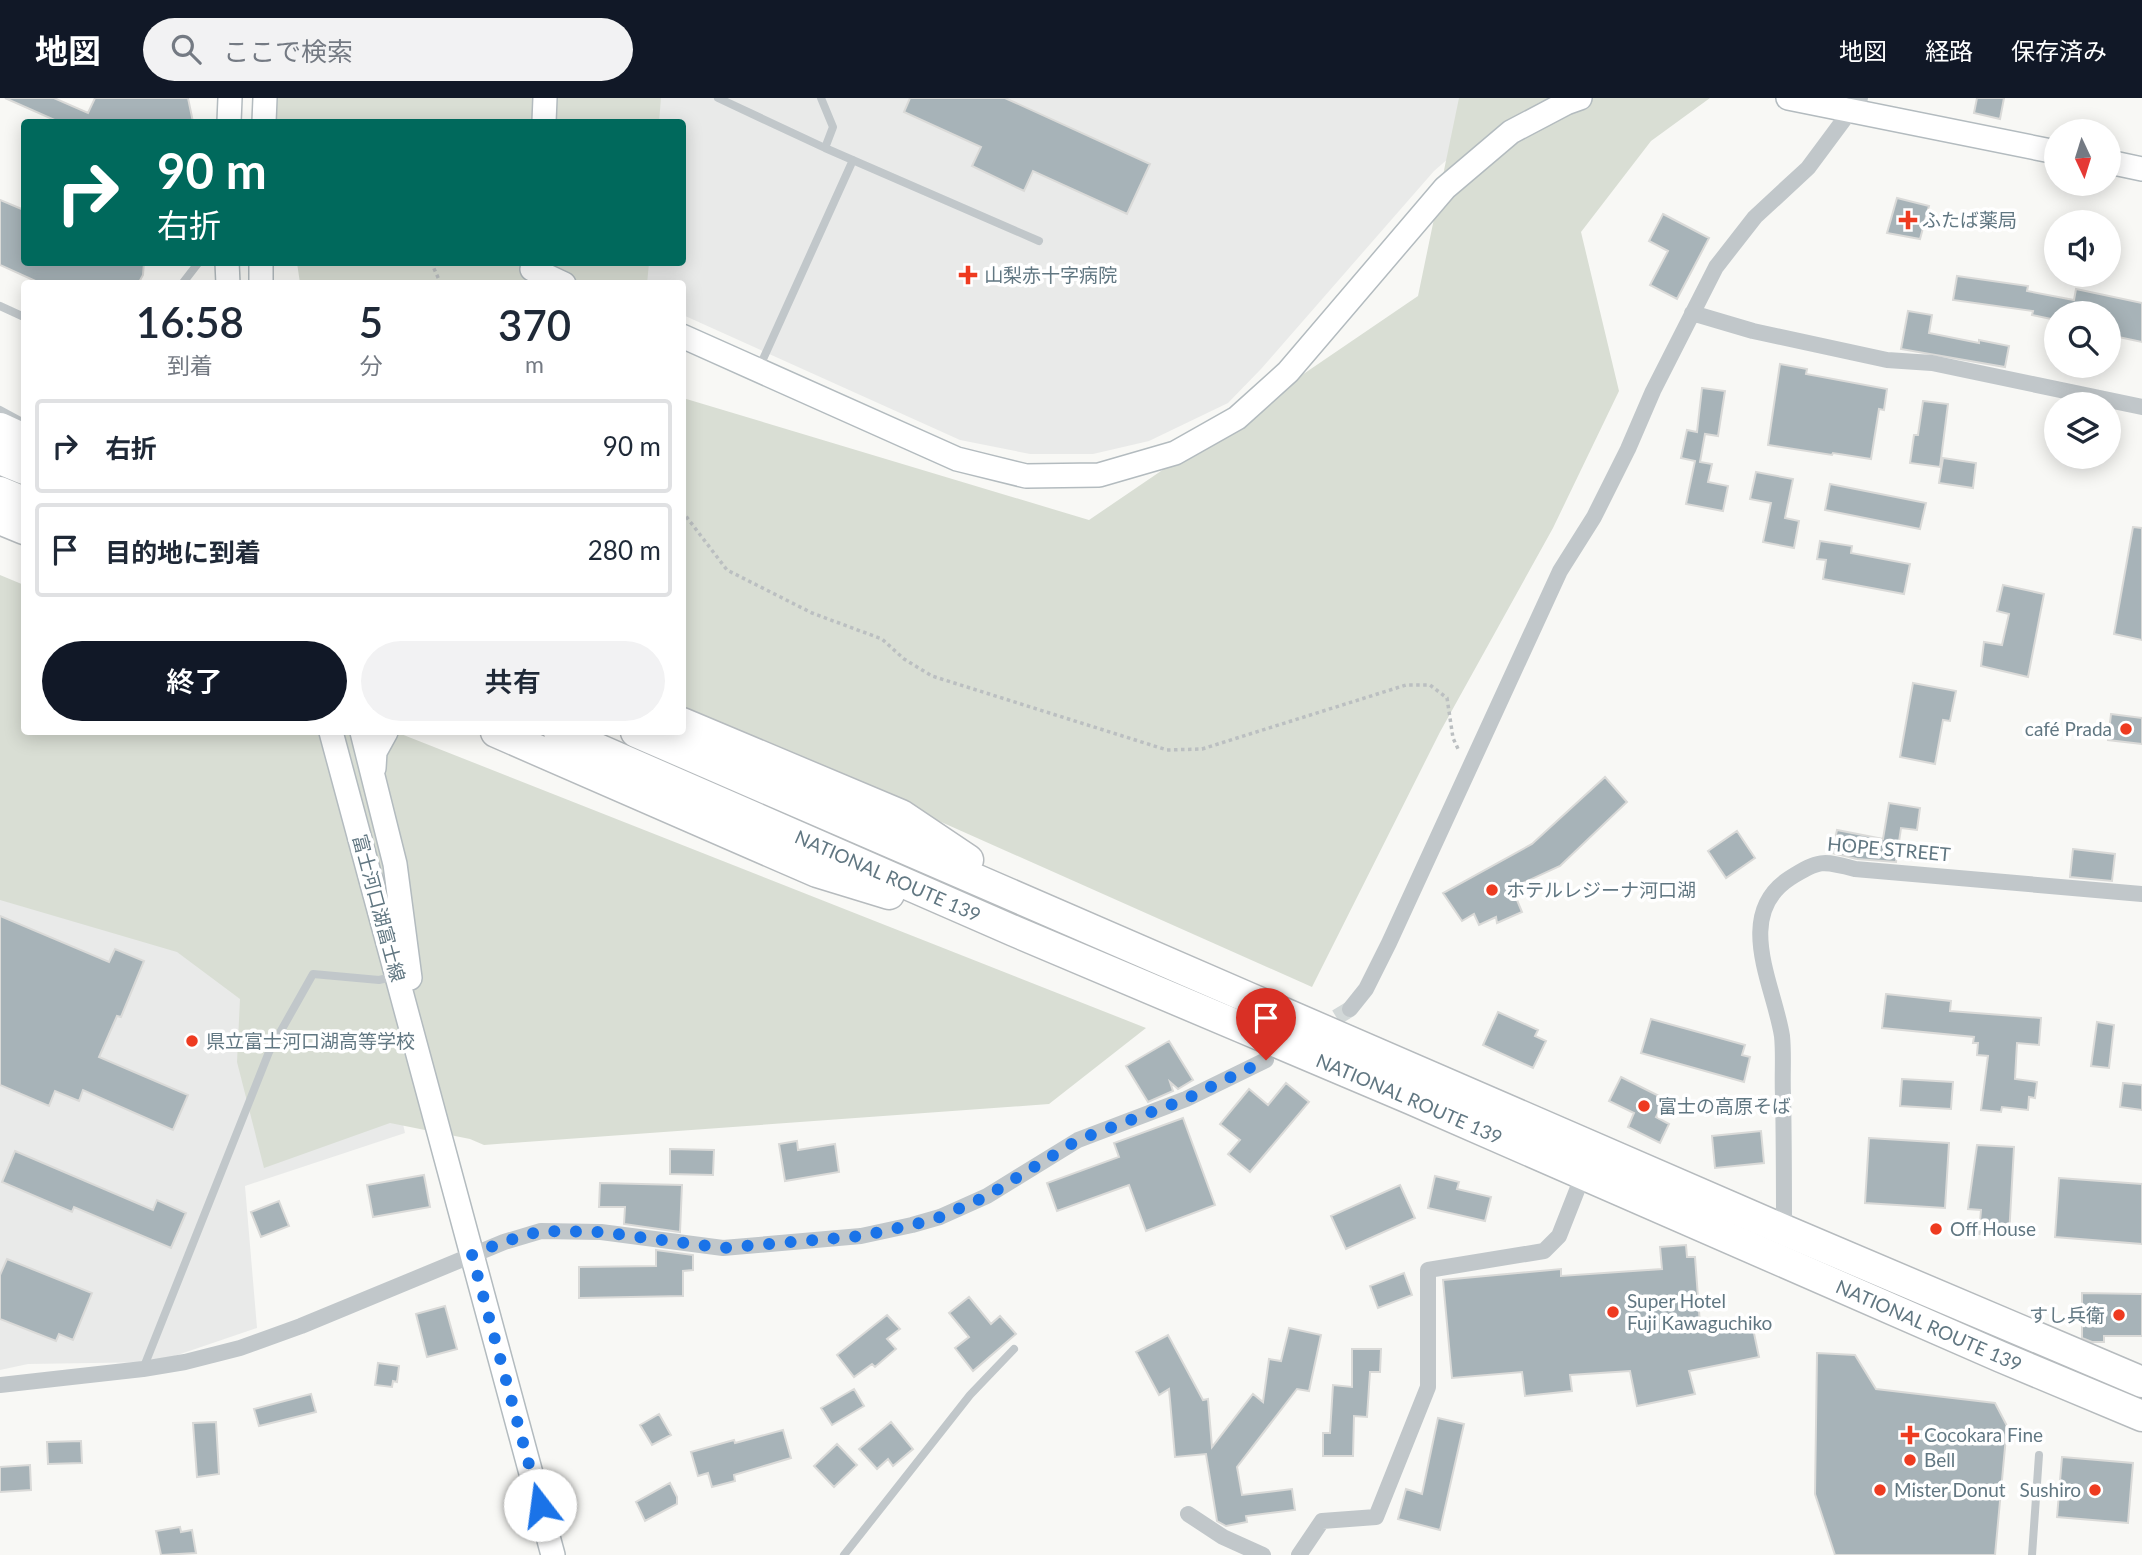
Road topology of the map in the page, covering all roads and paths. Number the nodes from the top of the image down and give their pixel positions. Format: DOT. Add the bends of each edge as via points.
graph roads {
  1 [pos="230,98"];
  2 [pos="265,98"];
  3 [pos="545,98"];
  4 [pos="718,98"];
  5 [pos="821,98"];
  6 [pos="1580,98"];
  7 [pos="1788,98"];
  8 [pos="1855,104"];
  9 [pos="229,119"];
  10 [pos="264,119"];
  11 [pos="544,119"];
  12 [pos="825,148"];
  13 [pos="2044,149"];
  14 [pos="853,160"];
  15 [pos="2121,165"];
  16 [pos="2142,169"];
  17 [pos="1039,241"];
  18 [pos="196,266"];
  19 [pos="531,272"];
  20 [pos="184,280"];
  21 [pos="553,280"];
  22 [pos="0,306"];
  23 [pos="1692,313"];
  24 [pos="21,316"];
  25 [pos="686,338"];
  26 [pos="758,370"];
  27 [pos="2142,407"];
  28 [pos="0,410"];
  29 [pos="21,421"];
  30 [pos="0,428"];
  31 [pos="21,438"];
  32 [pos="0,458"];
  33 [pos="21,468"];
  34 [pos="0,492"];
  35 [pos="21,501"];
  36 [pos="686,516"];
  37 [pos="0,519"];
  38 [pos="21,528"];
  39 [pos="686,725"];
  40 [pos="332,735"];
  41 [pos="363,735"];
  42 [pos="384,735"];
  43 [pos="503,735"];
  44 [pos="566,735"];
  45 [pos="643,735"];
  46 [pos="1470,762"];
  47 [pos="373,776"];
  48 [pos="2142,894"];
  49 [pos="1028,901"];
  50 [pos="1014,931"];
  51 [pos="403,974"];
  52 [pos="1350,1009"];
  53 [pos="1266,1060"];
  54 [pos="1583,1175"];
  55 [pos="1784,1230"];
  56 [pos="472,1255"];
  57 [pos="1014,1349"];
  58 [pos="143,1370"];
  59 [pos="2142,1382"];
  60 [pos="0,1385"];
  61 [pos="2142,1416"];
  62 [pos="2039,1455"];
  63 [pos="1188,1514"];
  64 [pos="553,1555"];
  65 [pos="844,1555"];
  66 [pos="1263,1555"];
  67 [pos="1299,1555"];
  68 [pos="2032,1555"];
  1 -- 9 [label="street"];
  2 -- 10 [label="street"];
  3 -- 11 [label="street"];
  4 -- 12 [label="lane"];
  5 -- 12 [label="lane" via="833,128"];
  6 -- 26 [label="street" via="1511,132 1446,188 1287,372 1237,418 1175,453 1099,475 1026,476 957,459"];
  7 -- 8 [label="street"];
  8 -- 13 [label="street"];
  8 -- 23 [label="street" via="1808,168 1755,217 1716,267"];
  12 -- 14 [label="lane"];
  14 -- 17 [label="lane"];
  14 -- 26 [label="lane"];
  15 -- 16 [label="street"];
  18 -- 20 [label="lane"];
  19 -- 21 [label="street"];
  22 -- 24 [label="lane"];
  23 -- 27 [label="street" via="1874,357 1932,363"];
  23 -- 46 [label="street" via="1594,517 1560,571"];
  25 -- 26 [label="street"];
  28 -- 29 [label="lane"];
  30 -- 31 [label="highway"];
  32 -- 33 [label="highway"];
  34 -- 35 [label="highway"];
  36 -- 46 [label="path" via="727,570 812,613 882,639 932,676 1167,750 1202,749 1406,685 1430,685 1447,698 1453,738"];
  37 -- 38 [label="highway"];
  39 -- 49 [label="highway" via="901,815"];
  40 -- 51 [label="street, 富士河口湖富士線"];
  41 -- 47 [label="street, 富士河口湖富士線"];
  42 -- 47 [label="street" via="375,752"];
  43 -- 50 [label="highway" via="817,872"];
  44 -- 50 [label="highway, NATIONAL ROUTE 139"];
  45 -- 49 [label="highway, NATIONAL ROUTE 139"];
  46 -- 52 [label="street" via="1389,943 1366,989"];
  47 -- 51 [label="street, 富士河口湖富士線" via="395,864"];
  48 -- 55 [label="street, HOPE STREET" via="1855,869 1827,861 1784,882 1770,896 1760,919 1761,955 1782,1037"];
  49 -- 55 [label="highway, NATIONAL ROUTE 139"];
  50 -- 54 [label="highway, NATIONAL ROUTE 139"];
  51 -- 56 [label="street, 富士河口湖富士線"];
  51 -- 58 [label="lane" via="379,980 313,974 269,1052"];
  53 -- 56 [label="street" via="1186,1099 1078,1140 987,1196 912,1225 861,1236 723,1248 601,1232 541,1231"];
  54 -- 61 [label="highway, NATIONAL ROUTE 139"];
  54 -- 67 [label="street" via="1559,1236 1545,1251 1428,1270 1428,1387 1376,1517 1322,1521"];
  55 -- 59 [label="highway, NATIONAL ROUTE 139"];
  56 -- 58 [label="street" via="240,1348"];
  56 -- 64 [label="street, 富士河口湖富士線"];
  57 -- 65 [label="lane" via="970,1395"];
  58 -- 60 [label="street"];
  62 -- 68 [label="lane"];
  63 -- 66 [label="street"];
}
